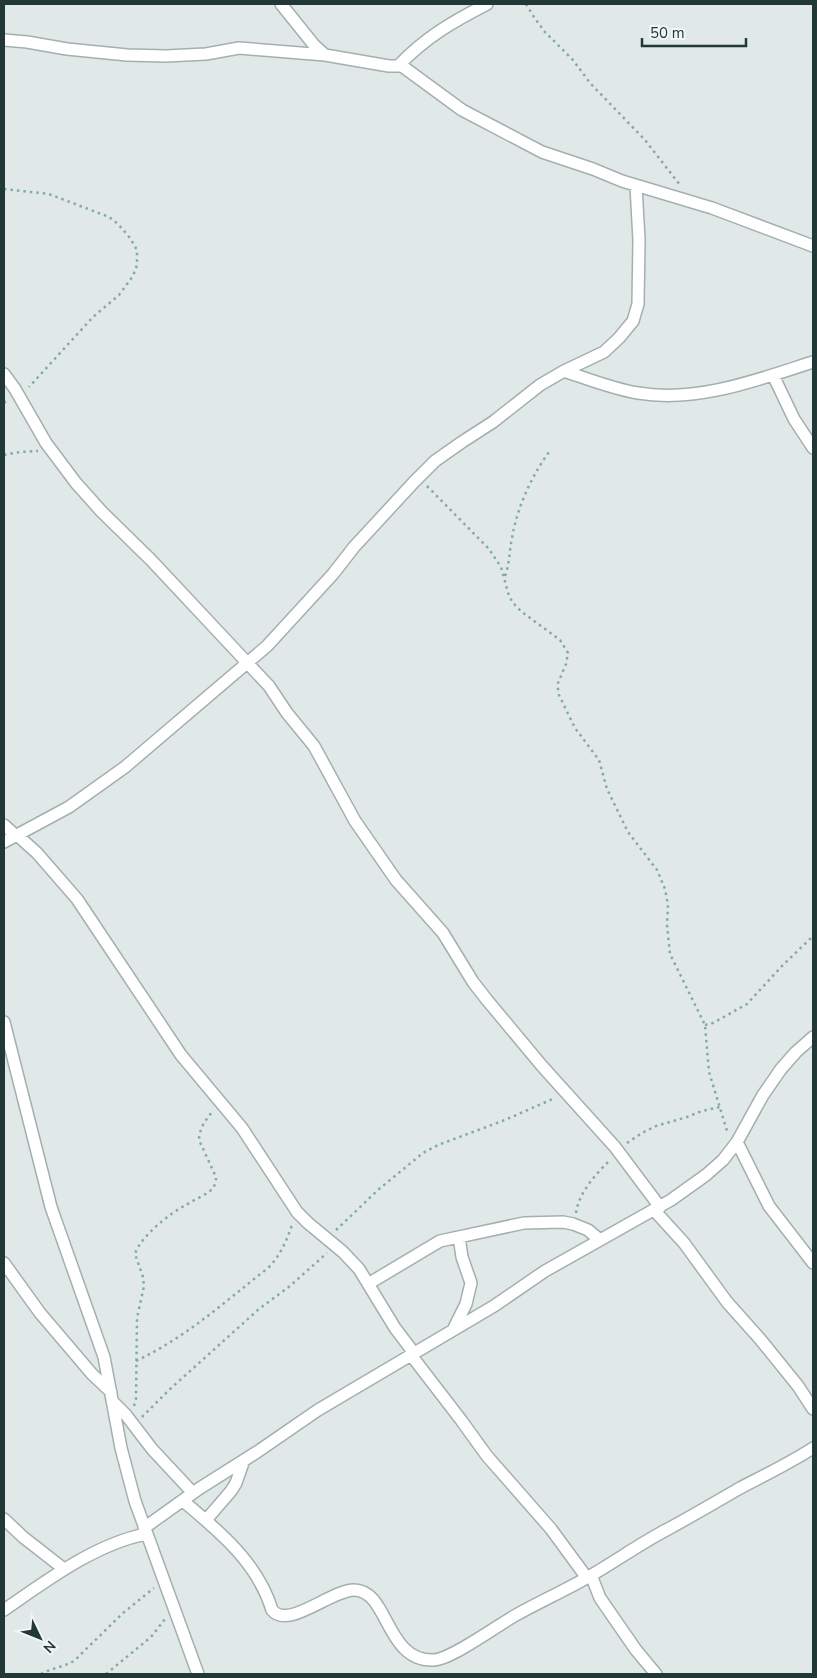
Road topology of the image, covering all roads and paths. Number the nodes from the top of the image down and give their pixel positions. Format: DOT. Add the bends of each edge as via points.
graph roads {
  1 [pos="281,4"];
  2 [pos="488,4"];
  3 [pos="526,4"];
  4 [pos="4,40"];
  5 [pos="325,55"];
  6 [pos="398,66"];
  7 [pos="636,186"];
  8 [pos="4,189"];
  9 [pos="695,203"];
  10 [pos="813,246"];
  11 [pos="813,362"];
  12 [pos="564,370"];
  13 [pos="4,374"];
  14 [pos="773,374"];
  15 [pos="20,398"];
  16 [pos="813,448"];
  17 [pos="52,450"];
  18 [pos="549,452"];
  19 [pos="4,455"];
  20 [pos="419,477"];
  21 [pos="505,578"];
  22 [pos="248,663"];
  23 [pos="4,826"];
  24 [pos="16,835"];
  25 [pos="4,842"];
  26 [pos="813,936"];
  27 [pos="4,1022"];
  28 [pos="704,1026"];
  29 [pos="813,1037"];
  30 [pos="568,1094"];
  31 [pos="221,1102"];
  32 [pos="720,1107"];
  33 [pos="735,1145"];
  34 [pos="618,1151"];
  35 [pos="657,1208"];
  36 [pos="297,1212"];
  37 [pos="575,1224"];
  38 [pos="459,1237"];
  39 [pos="600,1240"];
  40 [pos="331,1242"];
  41 [pos="4,1263"];
  42 [pos="813,1263"];
  43 [pos="368,1284"];
  44 [pos="454,1328"];
  45 [pos="412,1354"];
  46 [pos="136,1361"];
  47 [pos="112,1397"];
  48 [pos="813,1409"];
  49 [pos="131,1421"];
  50 [pos="813,1448"];
  51 [pos="244,1460"];
  52 [pos="193,1493"];
  53 [pos="183,1501"];
  54 [pos="4,1519"];
  55 [pos="206,1520"];
  56 [pos="145,1531"];
  57 [pos="64,1569"];
  58 [pos="589,1576"];
  59 [pos="156,1586"];
  60 [pos="4,1610"];
  61 [pos="167,1616"];
  62 [pos="41,1674"];
  63 [pos="106,1674"];
  64 [pos="198,1674"];
  65 [pos="656,1674"];
  1 -- 5 [label="street"];
  2 -- 6 [label="street" via="429,37"];
  3 -- 9 [label="path" via="544,31 645,140"];
  4 -- 5 [label="street" via="127,55 206,54 239,48"];
  5 -- 6 [label="street"];
  6 -- 7 [label="street" via="499,131 542,152"];
  7 -- 9 [label="street"];
  7 -- 12 [label="street" via="639,264 638,304 633,321 604,352"];
  8 -- 15 [label="path" via="49,194 109,217 130,238 138,265 134,276 119,295 85,326"];
  9 -- 10 [label="street"];
  11 -- 14 [label="street"];
  12 -- 14 [label="street" via="637,393 679,396 720,390"];
  12 -- 20 [label="street" via="462,442"];
  13 -- 15 [label="street"];
  14 -- 16 [label="street" via="794,419"];
  15 -- 17 [label="street"];
  17 -- 19 [label="path"];
  17 -- 22 [label="street" via="101,511"];
  18 -- 21 [label="path" via="520,509"];
  20 -- 21 [label="path" via="489,549 502,567"];
  20 -- 22 [label="street" via="285,627"];
  21 -- 28 [label="path" via="514,603 560,640 568,653 558,693 575,728 599,760 628,832 660,876 668,905 670,954"];
  22 -- 24 [label="street" via="125,767 68,807"];
  22 -- 30 [label="street" via="314,746 355,821 396,880 443,933 492,1006"];
  23 -- 24 [label="street"];
  24 -- 25 [label="street"];
  24 -- 31 [label="street" via="37,853 77,899 181,1055"];
  26 -- 28 [label="path" via="747,1004"];
  27 -- 47 [label="street" via="51,1207 104,1357"];
  28 -- 32 [label="path" via="708,1066"];
  29 -- 33 [label="street" via="781,1069"];
  30 -- 34 [label="street"];
  30 -- 40 [label="path" via="438,1145 423,1154 379,1189"];
  31 -- 36 [label="street"];
  31 -- 46 [label="path" via="199,1134 216,1176 214,1187 165,1220 136,1251 144,1286 137,1318"];
  32 -- 33 [label="path"];
  32 -- 34 [label="path" via="656,1126"];
  33 -- 35 [label="street" via="706,1176"];
  33 -- 42 [label="street" via="769,1206"];
  34 -- 35 [label="street"];
  34 -- 37 [label="path" via="592,1179 579,1202"];
  35 -- 39 [label="street"];
  35 -- 48 [label="street"];
  36 -- 40 [label="street"];
  36 -- 46 [label="path" via="282,1250 268,1268 186,1333"];
  37 -- 38 [label="street" via="524,1223"];
  37 -- 39 [label="street"];
  38 -- 43 [label="street" via="440,1241"];
  38 -- 44 [label="street" via="471,1283 466,1304"];
  39 -- 44 [label="street"];
  40 -- 43 [label="street" via="359,1269"];
  40 -- 49 [label="path" via="316,1264"];
  41 -- 47 [label="street" via="40,1313"];
  43 -- 45 [label="street"];
  44 -- 45 [label="street"];
  45 -- 51 [label="street" via="318,1410"];
  45 -- 58 [label="street" via="487,1456"];
  46 -- 49 [label="path" via="136,1399"];
  47 -- 49 [label="street"];
  47 -- 56 [label="street" via="121,1448"];
  49 -- 52 [label="street"];
  50 -- 58 [label="street"];
  51 -- 52 [label="street"];
  51 -- 55 [label="street" via="232,1491"];
  52 -- 53 [label="street"];
  53 -- 55 [label="street"];
  53 -- 56 [label="street"];
  54 -- 57 [label="street"];
  55 -- 58 [label="street" via="250,1565 275,1615 294,1615 336,1594 354,1590 364,1592 375,1600 402,1647 416,1656 432,1660 453,1654"];
  56 -- 57 [label="street"];
  56 -- 64 [label="street"];
  57 -- 60 [label="street"];
  58 -- 65 [label="street" via="600,1598"];
  59 -- 62 [label="path" via="74,1661"];
  61 -- 63 [label="path" via="151,1638"];
}
